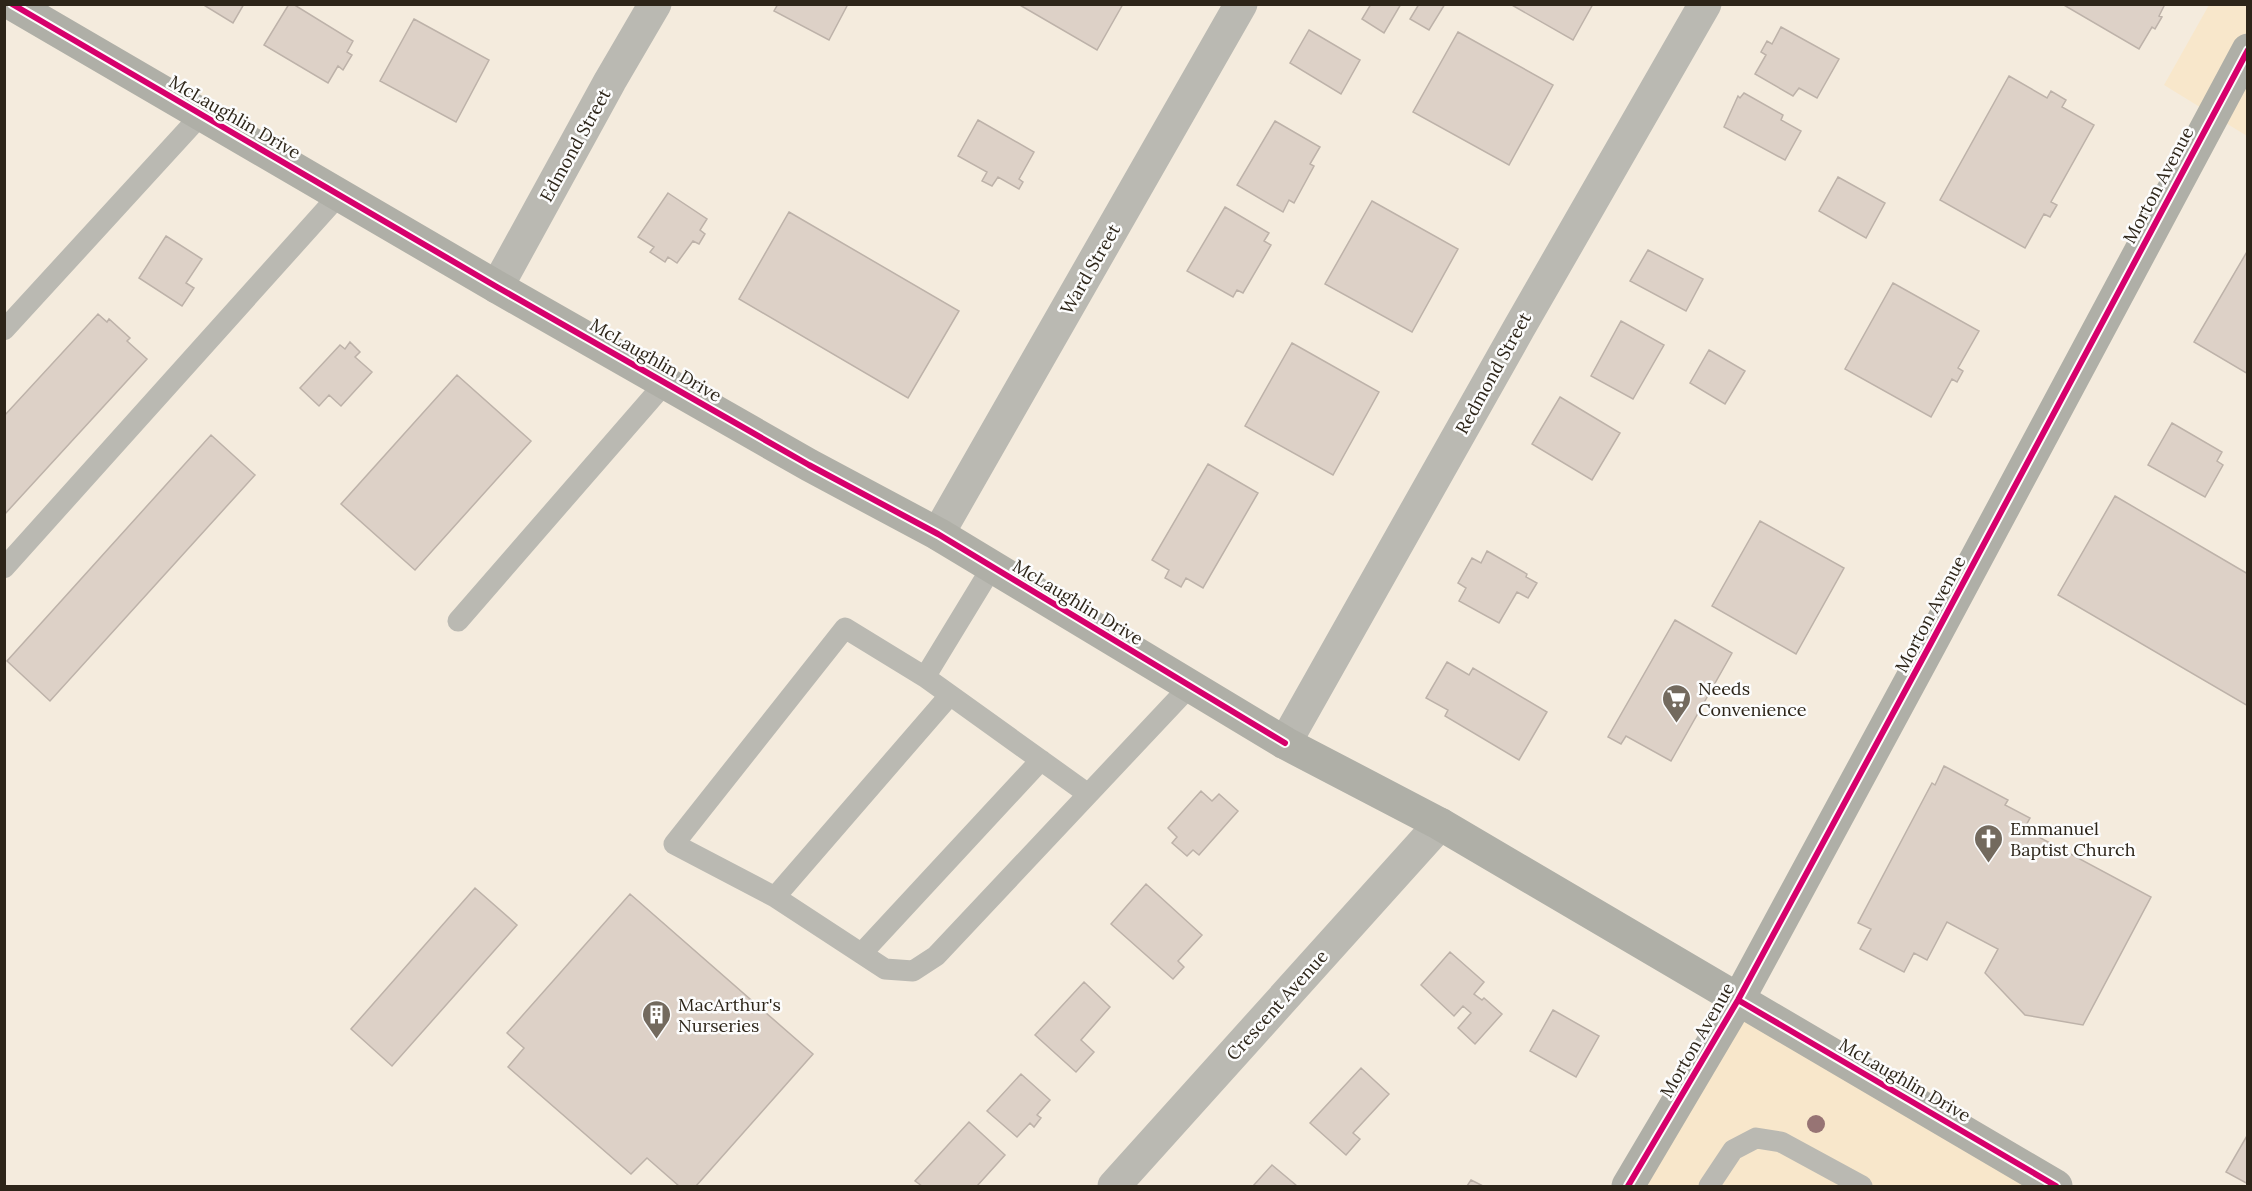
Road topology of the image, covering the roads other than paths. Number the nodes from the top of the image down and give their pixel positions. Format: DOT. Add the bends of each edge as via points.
graph roads {
  1 [pos="12,4"];
  2 [pos="655,4"];
  3 [pos="1241,4"];
  4 [pos="1705,4"];
  5 [pos="2247,50"];
  6 [pos="201,115"];
  7 [pos="339,195"];
  8 [pos="496,287"];
  9 [pos="4,330"];
  10 [pos="665,383"];
  11 [pos="938,534"];
  12 [pos="992,567"];
  13 [pos="4,568"];
  14 [pos="458,621"];
  15 [pos="925,677"];
  16 [pos="1190,687"];
  17 [pos="950,695"];
  18 [pos="1285,744"];
  19 [pos="1041,760"];
  20 [pos="1088,794"];
  21 [pos="1440,824"];
  22 [pos="775,897"];
  23 [pos="862,954"];
  24 [pos="1738,1000"];
  25 [pos="1114,1186"];
  26 [pos="1629,1186"];
  27 [pos="1709,1186"];
  28 [pos="1862,1186"];
  29 [pos="2056,1186"];
  1 -- 6 [label="main road, McLaughlin Drive"];
  2 -- 8 [label="street, Edmond Street"];
  3 -- 11 [label="street, Ward Street"];
  4 -- 18 [label="street, Redmond Street"];
  5 -- 24 [label="main road, Morton Avenue"];
  6 -- 7 [label="main road, McLaughlin Drive"];
  6 -- 9 [label="lane"];
  7 -- 8 [label="main road, McLaughlin Drive"];
  7 -- 13 [label="lane"];
  8 -- 10 [label="main road, McLaughlin Drive"];
  10 -- 11 [label="main road, McLaughlin Drive"];
  10 -- 14 [label="lane"];
  11 -- 12 [label="main road, McLaughlin Drive"];
  12 -- 15 [label="lane"];
  12 -- 16 [label="main road, McLaughlin Drive"];
  15 -- 17 [label="lane"];
  15 -- 22 [label="lane" via="845,628 674,844"];
  16 -- 18 [label="main road, McLaughlin Drive"];
  16 -- 20 [label="lane"];
  17 -- 19 [label="lane"];
  17 -- 22 [label="lane"];
  18 -- 21 [label="main road, McLaughlin Drive"];
  19 -- 20 [label="lane"];
  19 -- 23 [label="lane"];
  20 -- 23 [label="lane" via="936,956 913,971 885,969"];
  21 -- 24 [label="main road, McLaughlin Drive"];
  21 -- 25 [label="street, Crescent Avenue"];
  22 -- 23 [label="lane"];
  24 -- 26 [label="main road, Morton Avenue"];
  24 -- 29 [label="main road, McLaughlin Drive"];
  27 -- 28 [label="lane" via="1733,1150 1756,1138 1781,1142"];
}
